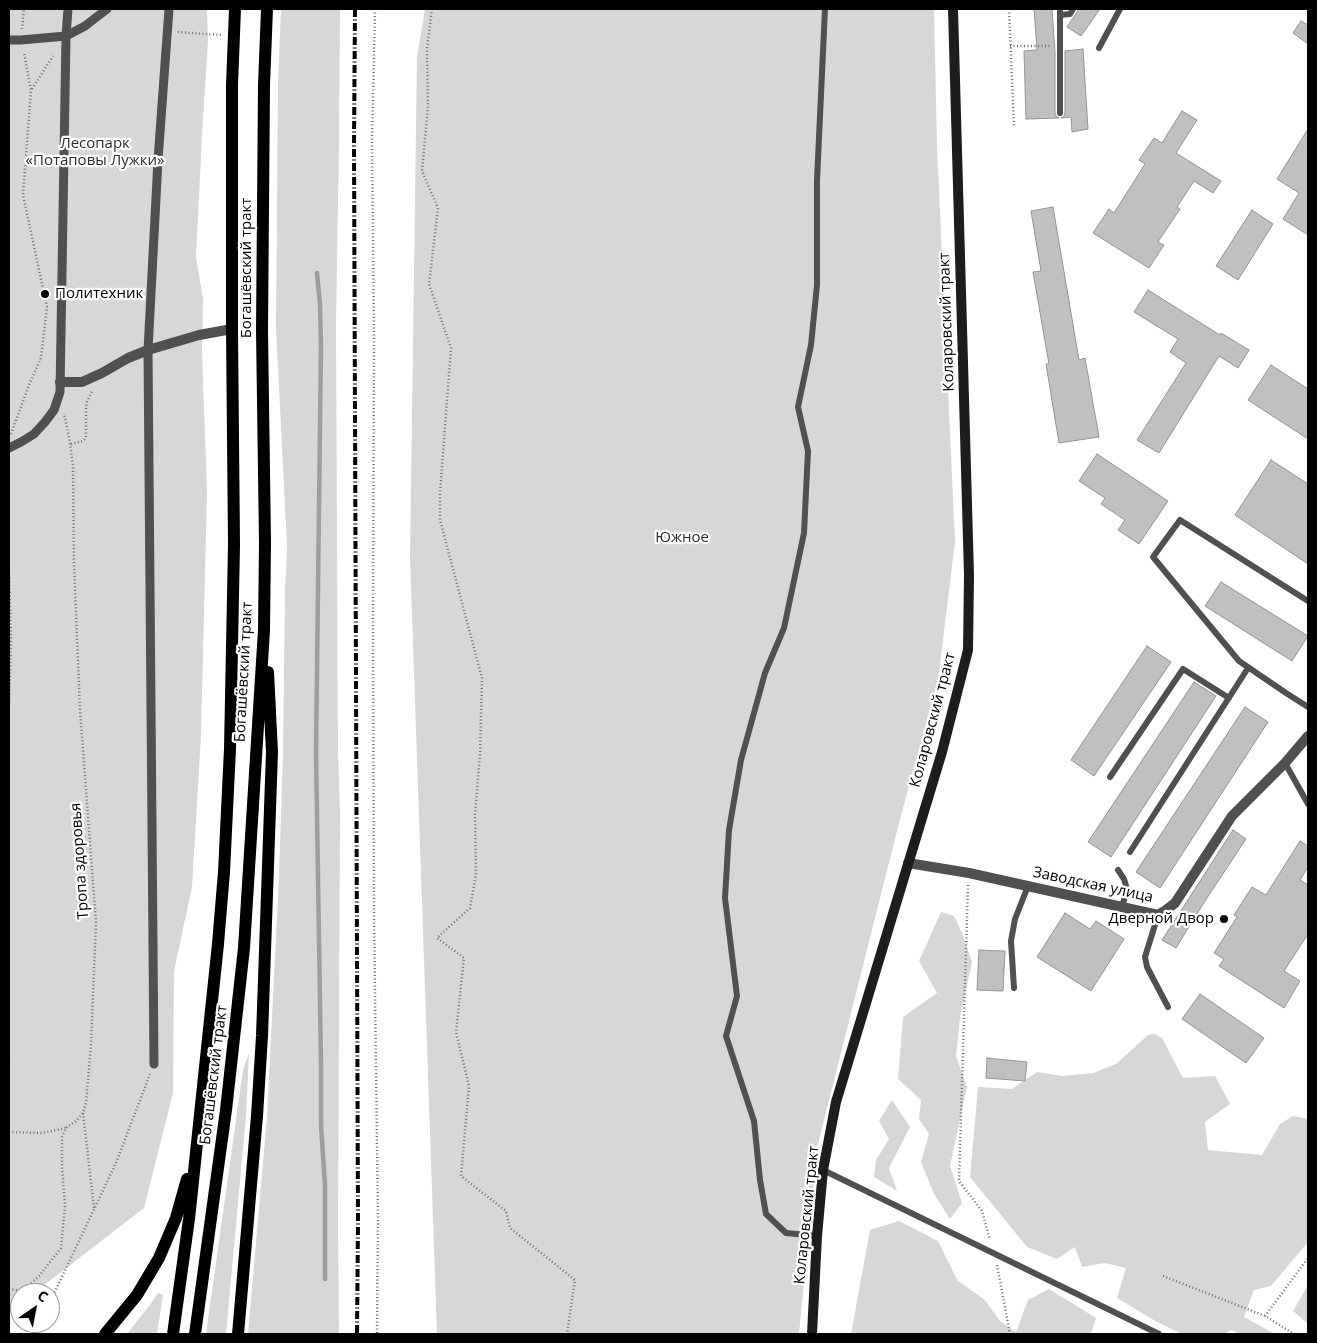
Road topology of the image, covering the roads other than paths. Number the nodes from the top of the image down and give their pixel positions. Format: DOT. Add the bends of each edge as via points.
graph roads {
  1 [pos="68,9"];
  2 [pos="107,9"];
  3 [pos="169,9"];
  4 [pos="235,9"];
  5 [pos="267,9"];
  6 [pos="825,9"];
  7 [pos="953,9"];
  8 [pos="1073,9"];
  9 [pos="1120,9"];
  10 [pos="1060,12"];
  11 [pos="66,36"];
  12 [pos="9,40"];
  13 [pos="1099,48"];
  14 [pos="1060,113"];
  15 [pos="232,329"];
  16 [pos="148,350"];
  17 [pos="60,387"];
  18 [pos="9,448"];
  19 [pos="1308,601"];
  20 [pos="264,630"];
  21 [pos="1248,668"];
  22 [pos="1229,698"];
  23 [pos="1308,707"];
  24 [pos="1308,736"];
  25 [pos="1285,763"];
  26 [pos="1110,776"];
  27 [pos="1308,804"];
  28 [pos="1130,852"];
  29 [pos="908,864"];
  30 [pos="1118,870"];
  31 [pos="1028,886"];
  32 [pos="1122,907"];
  33 [pos="1158,915"];
  34 [pos="1014,988"];
  35 [pos="1168,1007"];
  36 [pos="154,1064"];
  37 [pos="201,1102"];
  38 [pos="823,1170"];
  39 [pos="817,1236"];
  40 [pos="105,1334"];
  41 [pos="173,1334"];
  42 [pos="196,1334"];
  43 [pos="238,1334"];
  44 [pos="812,1334"];
  45 [pos="1159,1334"];
  1 -- 11 [label="street"];
  2 -- 11 [label="street"];
  3 -- 16 [label="street"];
  4 -- 15 [label="main road, Богашёвский тракт"];
  5 -- 20 [label="main road, Богашёвский тракт" via="262,330"];
  6 -- 39 [label="lane" via="817,180 818,286 811,345 798,407 808,451 804,533 784,628 765,672 741,760 729,830 725,898 737,996 726,1036 754,1121 766,1214 786,1233"];
  7 -- 29 [label="main road, Коларовский тракт" via="969,575 968,650 942,752"];
  8 -- 10 [label="lane" via="1070,14"];
  9 -- 13 [label="lane"];
  10 -- 14 [label="lane"];
  11 -- 12 [label="street"];
  11 -- 17 [label="street"];
  15 -- 16 [label="street"];
  15 -- 37 [label="main road, Богашёвский тракт" via="234,544 229,768 218,944"];
  16 -- 17 [label="street" via="82,382"];
  16 -- 36 [label="street"];
  17 -- 18 [label="street" via="54,410 45,422 34,434"];
  19 -- 21 [label="lane" via="1180,520 1153,557"];
  20 -- 42 [label="main road, Богашёвский тракт" via="240,994"];
  20 -- 43 [label="main road" via="272,752 266,950 257,1116"];
  21 -- 22 [label="lane"];
  21 -- 23 [label="lane"];
  22 -- 26 [label="lane" via="1183,670"];
  22 -- 28 [label="lane"];
  24 -- 25 [label="street, Заводская улица"];
  25 -- 27 [label="lane"];
  25 -- 33 [label="street, Заводская улица" via="1232,816 1175,903"];
  29 -- 31 [label="street, Заводская улица"];
  29 -- 38 [label="main road, Коларовский тракт" via="836,1102"];
  30 -- 32 [label="lane" via="1127,889"];
  31 -- 32 [label="street, Заводская улица"];
  31 -- 34 [label="lane" via="1015,919 1011,941"];
  32 -- 33 [label="street, Заводская улица"];
  33 -- 35 [label="lane" via="1145,957"];
  37 -- 40 [label="main road" via="176,1218 137,1295"];
  37 -- 41 [label="main road, Богашёвский тракт"];
  38 -- 39 [label="main road, Коларовский тракт"];
  38 -- 45 [label="lane"];
  39 -- 44 [label="main road, Коларовский тракт"];
}
